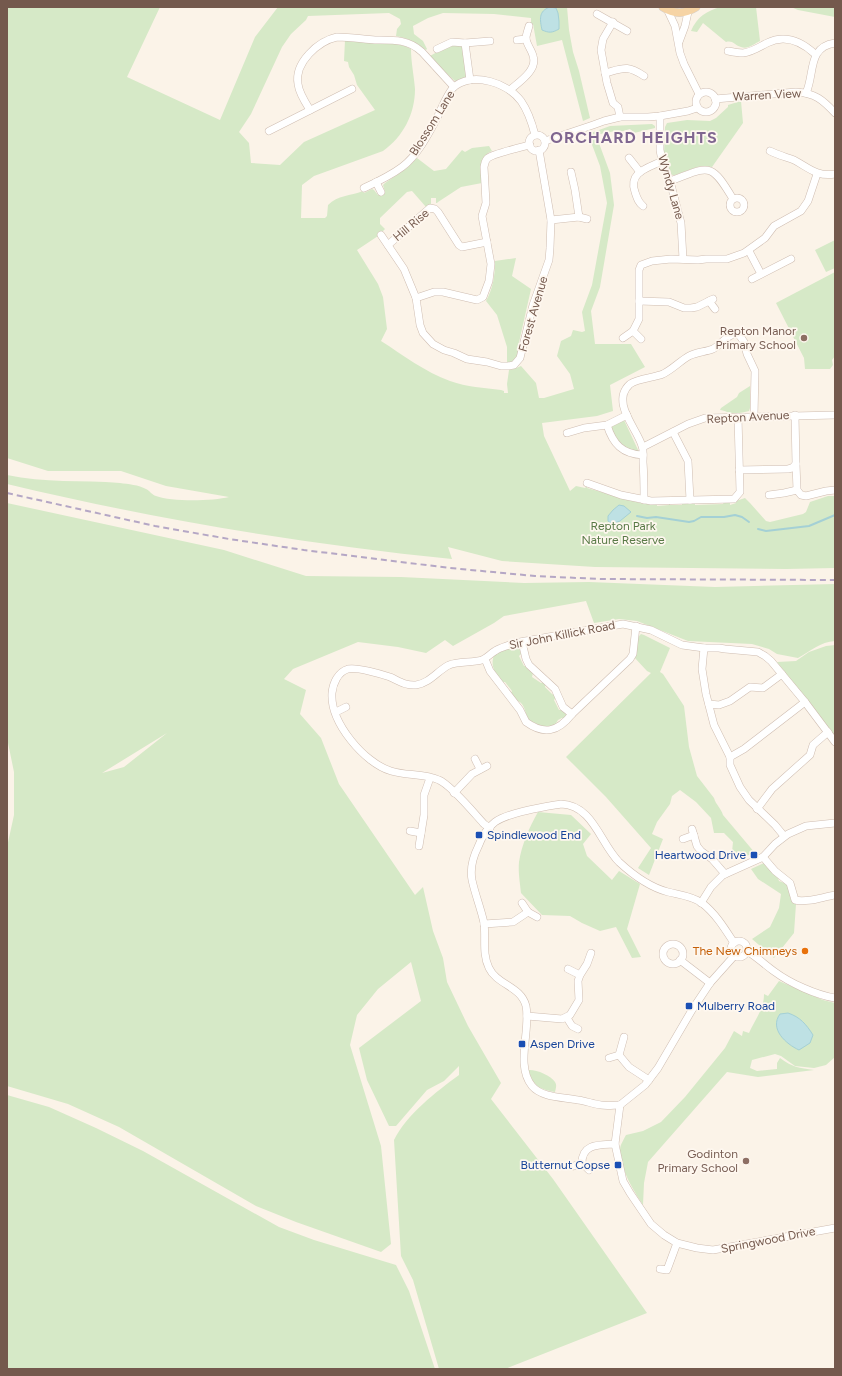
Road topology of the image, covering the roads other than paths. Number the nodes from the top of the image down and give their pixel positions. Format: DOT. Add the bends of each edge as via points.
graph roads {
  1 [pos="696,7"];
  2 [pos="666,9"];
  3 [pos="688,12"];
  4 [pos="597,14"];
  5 [pos="613,22"];
  6 [pos="529,26"];
  7 [pos="627,31"];
  8 [pos="526,39"];
  9 [pos="517,40"];
  10 [pos="490,41"];
  11 [pos="679,42"];
  12 [pos="465,43"];
  13 [pos="835,43"];
  14 [pos="437,49"];
  15 [pos="728,51"];
  16 [pos="815,54"];
  17 [pos="605,73"];
  18 [pos="644,76"];
  19 [pos="470,80"];
  20 [pos="454,87"];
  21 [pos="352,89"];
  22 [pos="510,90"];
  23 [pos="806,93"];
  24 [pos="699,94"];
  25 [pos="716,99"];
  26 [pos="697,108"];
  27 [pos="310,110"];
  28 [pos="835,113"];
  29 [pos="660,116"];
  30 [pos="620,117"];
  31 [pos="269,131"];
  32 [pos="535,135"];
  33 [pos="545,141"];
  34 [pos="530,145"];
  35 [pos="539,150"];
  36 [pos="770,151"];
  37 [pos="629,158"];
  38 [pos="662,161"];
  39 [pos="571,172"];
  40 [pos="640,172"];
  41 [pos="817,174"];
  42 [pos="835,174"];
  43 [pos="670,181"];
  44 [pos="376,182"];
  45 [pos="364,188"];
  46 [pos="381,192"];
  47 [pos="733,199"];
  48 [pos="642,206"];
  49 [pos="579,217"];
  50 [pos="587,219"];
  51 [pos="551,220"];
  52 [pos="381,235"];
  53 [pos="487,242"];
  54 [pos="388,245"];
  55 [pos="749,250"];
  56 [pos="683,259"];
  57 [pos="791,259"];
  58 [pos="761,274"];
  59 [pos="752,279"];
  60 [pos="416,298"];
  61 [pos="639,301"];
  62 [pos="715,310"];
  63 [pos="633,332"];
  64 [pos="624,338"];
  65 [pos="641,339"];
  66 [pos="627,415"];
  67 [pos="795,415"];
  68 [pos="835,415"];
  69 [pos="754,416"];
  70 [pos="738,417"];
  71 [pos="607,425"];
  72 [pos="673,432"];
  73 [pos="567,433"];
  74 [pos="643,447"];
  75 [pos="643,455"];
  76 [pos="796,464"];
  77 [pos="740,470"];
  78 [pos="587,482"];
  79 [pos="797,490"];
  80 [pos="835,490"];
  81 [pos="769,495"];
  82 [pos="644,500"];
  83 [pos="690,500"];
  84 [pos="636,626"];
  85 [pos="522,642"];
  86 [pos="704,648"];
  87 [pos="485,659"];
  88 [pos="782,674"];
  89 [pos="805,702"];
  90 [pos="709,704"];
  91 [pos="346,707"];
  92 [pos="335,710"];
  93 [pos="572,714"];
  94 [pos="828,732"];
  95 [pos="835,742"];
  96 [pos="730,757"];
  97 [pos="475,759"];
  98 [pos="487,766"];
  99 [pos="480,769"];
  100 [pos="430,778"];
  101 [pos="454,793"];
  102 [pos="758,809"];
  103 [pos="835,823"];
  104 [pos="490,828"];
  105 [pos="410,831"];
  106 [pos="421,833"];
  107 [pos="784,836"];
  108 [pos="682,839"];
  109 [pos="419,846"];
  110 [pos="763,857"];
  111 [pos="725,874"];
  112 [pos="835,895"];
  113 [pos="522,903"];
  114 [pos="701,903"];
  115 [pos="528,912"];
  116 [pos="537,917"];
  117 [pos="484,924"];
  118 [pos="734,943"];
  119 [pos="747,951"];
  120 [pos="590,953"];
  121 [pos="735,955"];
  122 [pos="680,960"];
  123 [pos="568,969"];
  124 [pos="580,975"];
  125 [pos="710,983"];
  126 [pos="835,998"];
  127 [pos="527,1016"];
  128 [pos="567,1018"];
  129 [pos="578,1029"];
  130 [pos="624,1037"];
  131 [pos="619,1055"];
  132 [pos="609,1058"];
  133 [pos="649,1080"];
  134 [pos="620,1105"];
  135 [pos="615,1144"];
  136 [pos="582,1163"];
  137 [pos="574,1166"];
  138 [pos="589,1170"];
  139 [pos="835,1228"];
  140 [pos="677,1243"];
  141 [pos="666,1271"];
  1 -- 3 [label="main road"];
  2 -- 3 [label="main road" via="679,13"];
  2 -- 11 [label="street" via="675,26"];
  3 -- 11 [label="street" via="686,26"];
  4 -- 5 [label="street"];
  5 -- 7 [label="street"];
  5 -- 17 [label="street" via="601,45"];
  6 -- 8 [label="street"];
  8 -- 9 [label="street"];
  8 -- 22 [label="street" via="534,60 524,78"];
  10 -- 12 [label="street"];
  11 -- 24 [label="street" via="684,64"];
  12 -- 14 [label="street" via="452,42"];
  12 -- 19 [label="street"];
  13 -- 16 [label="street"];
  15 -- 16 [label="street" via="744,53 783,38 799,42"];
  16 -- 23 [label="street"];
  17 -- 18 [label="street" via="625,68"];
  17 -- 30 [label="street" via="613,103 618,107"];
  19 -- 20 [label="street, Blossom Lane"];
  19 -- 22 [label="street" via="489,82"];
  20 -- 27 [label="street" via="417,47 409,43 393,39 330,38 308,57 300,67 297,77 300,91"];
  20 -- 44 [label="street, Blossom Lane" via="428,135 415,153 403,166"];
  21 -- 27 [label="street"];
  22 -- 32 [label="street" via="522,102"];
  23 -- 25 [label="street, Warren View"];
  23 -- 28 [label="street, Warren View" via="821,100"];
  24 -- 25 [label="street" via="709,92"];
  24 -- 26 [label="street" via="696,100"];
  25 -- 26 [label="street" via="713,109 708,112 704,113"];
  26 -- 29 [label="street"];
  27 -- 31 [label="street"];
  29 -- 30 [label="street"];
  29 -- 38 [label="street, Wyndy Lane"];
  30 -- 33 [label="street"];
  32 -- 33 [label="street" via="541,136"];
  32 -- 34 [label="street" via="530,139"];
  33 -- 35 [label="street" via="544,147"];
  34 -- 35 [label="street" via="533,150"];
  34 -- 53 [label="street" via="495,154 486,159 486,203 482,216"];
  35 -- 51 [label="street, Forest Avenue"];
  36 -- 41 [label="street" via="790,155"];
  37 -- 40 [label="street"];
  38 -- 40 [label="street"];
  38 -- 43 [label="street, Wyndy Lane"];
  39 -- 49 [label="street"];
  40 -- 48 [label="street" via="633,186"];
  41 -- 42 [label="street"];
  41 -- 55 [label="street" via="808,201 801,211 765,231 758,243"];
  43 -- 47 [label="street" via="701,170 711,170 720,178"];
  43 -- 56 [label="street, Wyndy Lane" via="681,223"];
  44 -- 45 [label="street, Blossom Lane"];
  44 -- 46 [label="street"];
  49 -- 50 [label="street"];
  49 -- 51 [label="street"];
  51 -- 60 [label="street, Forest Avenue" via="548,260 533,305 520,358 514,365 501,366 468,360 437,347 420,325"];
  52 -- 54 [label="street, Forest Avenue"];
  53 -- 54 [label="street, Hill Rise" via="462,247 438,212 430,208"];
  53 -- 60 [label="street" via="491,273 481,299 443,292"];
  54 -- 60 [label="street, Forest Avenue" via="404,269"];
  55 -- 56 [label="street" via="727,259"];
  55 -- 58 [label="street"];
  56 -- 61 [label="street" via="666,259 641,265"];
  57 -- 58 [label="street"];
  58 -- 59 [label="street"];
  61 -- 62 [label="street" via="669,302 691,308 711,300"];
  61 -- 63 [label="street" via="639,319"];
  63 -- 64 [label="street"];
  63 -- 65 [label="street"];
  66 -- 69 [label="street" via="623,394 630,384 665,373 691,355 710,350 736,334 744,342 755,371"];
  66 -- 71 [label="street"];
  66 -- 74 [label="street"];
  67 -- 68 [label="street, Repton Avenue"];
  67 -- 69 [label="street, Repton Avenue"];
  67 -- 76 [label="street"];
  69 -- 70 [label="street, Repton Avenue"];
  70 -- 72 [label="street, Repton Avenue" via="705,418"];
  70 -- 77 [label="street"];
  71 -- 73 [label="street"];
  71 -- 75 [label="street" via="612,439 619,446"];
  72 -- 74 [label="street, Repton Avenue"];
  72 -- 83 [label="street" via="688,461"];
  74 -- 75 [label="street"];
  75 -- 82 [label="street"];
  76 -- 77 [label="street" via="788,469"];
  76 -- 79 [label="street"];
  77 -- 83 [label="street" via="740,492 734,499"];
  78 -- 82 [label="street" via="621,495"];
  79 -- 80 [label="street" via="803,496"];
  79 -- 81 [label="street"];
  82 -- 83 [label="street"];
  84 -- 85 [label="street, Sir John Killick Road" via="618,624"];
  84 -- 86 [label="street, Sir John Killick Road" via="651,630 682,645"];
  84 -- 93 [label="street" via="633,654 630,659"];
  85 -- 87 [label="street, Sir John Killick Road" via="498,649"];
  85 -- 93 [label="street" via="529,666 555,689 563,707"];
  86 -- 88 [label="street, Sir John Killick Road" via="758,652 768,658"];
  86 -- 90 [label="street" via="702,669"];
  87 -- 92 [label="street, Sir John Killick Road" via="448,666 431,679 417,685 349,669 340,674 334,684 332,695"];
  87 -- 93 [label="street" via="490,671 520,710 526,722 538,729 549,731"];
  88 -- 89 [label="street, Sir John Killick Road"];
  88 -- 90 [label="street" via="763,688 750,687 730,701 719,705"];
  89 -- 94 [label="street, Sir John Killick Road"];
  89 -- 96 [label="street"];
  90 -- 96 [label="street" via="717,732"];
  91 -- 92 [label="street"];
  92 -- 100 [label="street" via="347,737 376,764 400,774"];
  94 -- 95 [label="street, Sir John Killick Road"];
  94 -- 102 [label="street" via="813,745 810,755 772,789"];
  96 -- 102 [label="street" via="730,765 740,787"];
  97 -- 99 [label="street"];
  98 -- 99 [label="street"];
  99 -- 101 [label="street"];
  100 -- 101 [label="street" via="441,781"];
  100 -- 106 [label="street" via="424,795"];
  101 -- 104 [label="street"];
  102 -- 107 [label="street"];
  103 -- 107 [label="street" via="806,826"];
  104 -- 114 [label="street" via="494,823 514,814 567,804 585,814 613,856 644,882"];
  104 -- 117 [label="street" via="476,850 472,871"];
  105 -- 106 [label="street"];
  106 -- 109 [label="street"];
  107 -- 110 [label="street"];
  108 -- 111 [label="street" via="693,832 701,851"];
  110 -- 111 [label="street"];
  110 -- 112 [label="street" via="790,883 795,900"];
  111 -- 114 [label="street" via="716,880"];
  113 -- 115 [label="street"];
  114 -- 118 [label="street" via="715,916"];
  115 -- 116 [label="street"];
  115 -- 117 [label="street" via="513,922"];
  117 -- 127 [label="street" via="489,969 521,996 526,1005"];
  118 -- 119 [label="street" via="743,942 747,946"];
  118 -- 121 [label="street" via="732,951"];
  119 -- 121 [label="street" via="742,956"];
  119 -- 126 [label="street" via="776,972 805,988"];
  120 -- 124 [label="street" via="588,964"];
  121 -- 125 [label="street"];
  122 -- 125 [label="street"];
  123 -- 124 [label="street"];
  124 -- 128 [label="street" via="579,1000"];
  125 -- 133 [label="street"];
  127 -- 128 [label="street"];
  127 -- 134 [label="street" via="525,1068 528,1078 537,1090 602,1105"];
  128 -- 129 [label="street" via="572,1026"];
  130 -- 131 [label="street"];
  131 -- 132 [label="street"];
  131 -- 133 [label="street" via="629,1067"];
  133 -- 134 [label="street"];
  134 -- 135 [label="street, Springwood Drive"];
  135 -- 136 [label="street" via="588,1148 584,1152"];
  135 -- 140 [label="street, Springwood Drive" via="623,1181 630,1193 651,1224"];
  136 -- 137 [label="street"];
  136 -- 138 [label="street"];
  139 -- 140 [label="street, Springwood Drive" via="713,1250"];
  140 -- 141 [label="street"];
}
